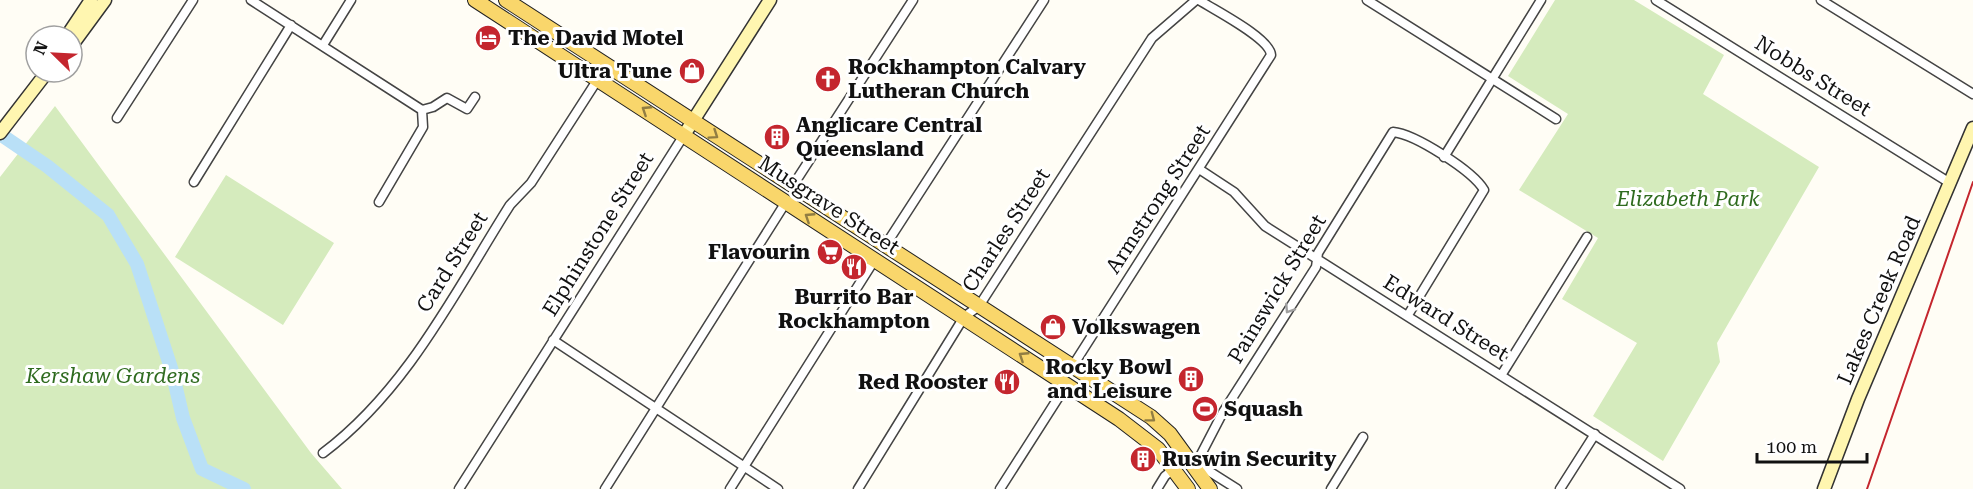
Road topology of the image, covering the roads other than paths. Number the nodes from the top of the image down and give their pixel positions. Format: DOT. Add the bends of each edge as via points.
graph roads {
  1 [pos="105,0"];
  2 [pos="194,0"];
  3 [pos="250,0"];
  4 [pos="351,0"];
  5 [pos="506,0"];
  6 [pos="770,0"];
  7 [pos="913,0"];
  8 [pos="1044,0"];
  9 [pos="1197,0"];
  10 [pos="1367,0"];
  11 [pos="1541,0"];
  12 [pos="1656,0"];
  13 [pos="1821,0"];
  14 [pos="479,1"];
  15 [pos="88,12"];
  16 [pos="78,24"];
  17 [pos="291,26"];
  18 [pos="323,45"];
  19 [pos="598,79"];
  20 [pos="1492,79"];
  21 [pos="37,84"];
  22 [pos="1973,94"];
  23 [pos="475,97"];
  24 [pos="422,110"];
  25 [pos="117,118"];
  26 [pos="1556,119"];
  27 [pos="693,121"];
  28 [pos="1973,128"];
  29 [pos="0,133"];
  30 [pos="684,135"];
  31 [pos="1444,157"];
  32 [pos="1199,169"];
  33 [pos="194,182"];
  34 [pos="1950,183"];
  35 [pos="792,187"];
  36 [pos="379,202"];
  37 [pos="786,202"];
  38 [pos="1587,237"];
  39 [pos="885,246"];
  40 [pos="875,259"];
  41 [pos="1318,259"];
  42 [pos="979,306"];
  43 [pos="1408,315"];
  44 [pos="964,317"];
  45 [pos="553,340"];
  46 [pos="1072,367"];
  47 [pos="1502,374"];
  48 [pos="1067,384"];
  49 [pos="655,409"];
  50 [pos="1595,434"];
  51 [pos="1363,437"];
  52 [pos="323,453"];
  53 [pos="744,467"];
  54 [pos="1196,467"];
  55 [pos="1175,468"];
  56 [pos="1676,488"];
  57 [pos="459,489"];
  58 [pos="605,489"];
  59 [pos="730,489"];
  60 [pos="778,489"];
  61 [pos="858,489"];
  62 [pos="1000,489"];
  63 [pos="1157,489"];
  64 [pos="1188,489"];
  65 [pos="1210,489"];
  66 [pos="1237,489"];
  67 [pos="1331,489"];
  68 [pos="1560,489"];
  69 [pos="1824,489"];
  1 -- 15 [label="main road"];
  2 -- 25 [label="street"];
  3 -- 17 [label="street"];
  4 -- 18 [label="street"];
  5 -- 27 [label="main road, Musgrave Street"];
  6 -- 27 [label="main road, Elphinstone Street"];
  7 -- 35 [label="street"];
  8 -- 39 [label="street"];
  9 -- 32 [label="street, Armstrong Street" via="1262,40 1271,50 1269,61"];
  9 -- 42 [label="street, Charles Street" via="1152,38"];
  10 -- 20 [label="street"];
  11 -- 20 [label="street"];
  12 -- 34 [label="street, Nobbs Street"];
  13 -- 22 [label="street"];
  14 -- 19 [label="main road, Musgrave Street"];
  15 -- 16 [label="main road"];
  17 -- 18 [label="street"];
  17 -- 33 [label="street"];
  18 -- 24 [label="street"];
  30 -- 19 [label="main road, Musgrave Street, one-way"];
  19 -- 52 [label="street, Card Street" via="531,183 510,205 399,380 369,415"];
  20 -- 26 [label="street"];
  20 -- 31 [label="street"];
  21 -- 29 [label="main road"];
  23 -- 24 [label="street" via="467,110 447,98"];
  24 -- 36 [label="street" via="423,127"];
  27 -- 30 [label="main road, Elphinstone Street"];
  27 -- 35 [label="main road, Musgrave Street, one-way"];
  28 -- 34 [label="main road, Lakes Creek Road"];
  30 -- 37 [label="main road, Musgrave Street"];
  30 -- 45 [label="street, Elphinstone Street"];
  31 -- 41 [label="street, Painswick Street" via="1403,133 1393,132 1318,253"];
  31 -- 43 [label="street" via="1479,181 1484,190"];
  32 -- 41 [label="street, Edward Street" via="1234,192 1265,226"];
  32 -- 46 [label="street, Armstrong Street"];
  34 -- 69 [label="main road, Lakes Creek Road"];
  35 -- 39 [label="main road, Musgrave Street"];
  40 -- 37 [label="main road, Musgrave Street, one-way"];
  37 -- 49 [label="street"];
  38 -- 47 [label="street"];
  39 -- 42 [label="main road, Musgrave Street"];
  40 -- 44 [label="main road, Musgrave Street"];
  40 -- 53 [label="street"];
  41 -- 43 [label="street, Edward Street"];
  41 -- 54 [label="street, Painswick Street, one-way" via="1222,414"];
  42 -- 44 [label="street, Charles Street"];
  42 -- 46 [label="main road, Musgrave Street"];
  43 -- 47 [label="street, Edward Street"];
  48 -- 44 [label="main road, Musgrave Street, one-way"];
  44 -- 61 [label="street, Charles Street"];
  45 -- 49 [label="street"];
  45 -- 57 [label="street, Elphinstone Street"];
  46 -- 54 [label="main road, Musgrave Street, one-way" via="1150,417 1170,434"];
  47 -- 50 [label="street, Edward Street"];
  48 -- 55 [label="main road, Musgrave Street" via="1158,449"];
  48 -- 62 [label="street"];
  49 -- 53 [label="street"];
  49 -- 58 [label="street"];
  50 -- 56 [label="street, Edward Street"];
  50 -- 68 [label="street"];
  51 -- 67 [label="street"];
  53 -- 59 [label="street"];
  53 -- 60 [label="street"];
  54 -- 65 [label="main road, Musgrave Street"];
  54 -- 66 [label="street"];
  55 -- 63 [label="street"];
  55 -- 64 [label="main road, Musgrave Street"];
}
